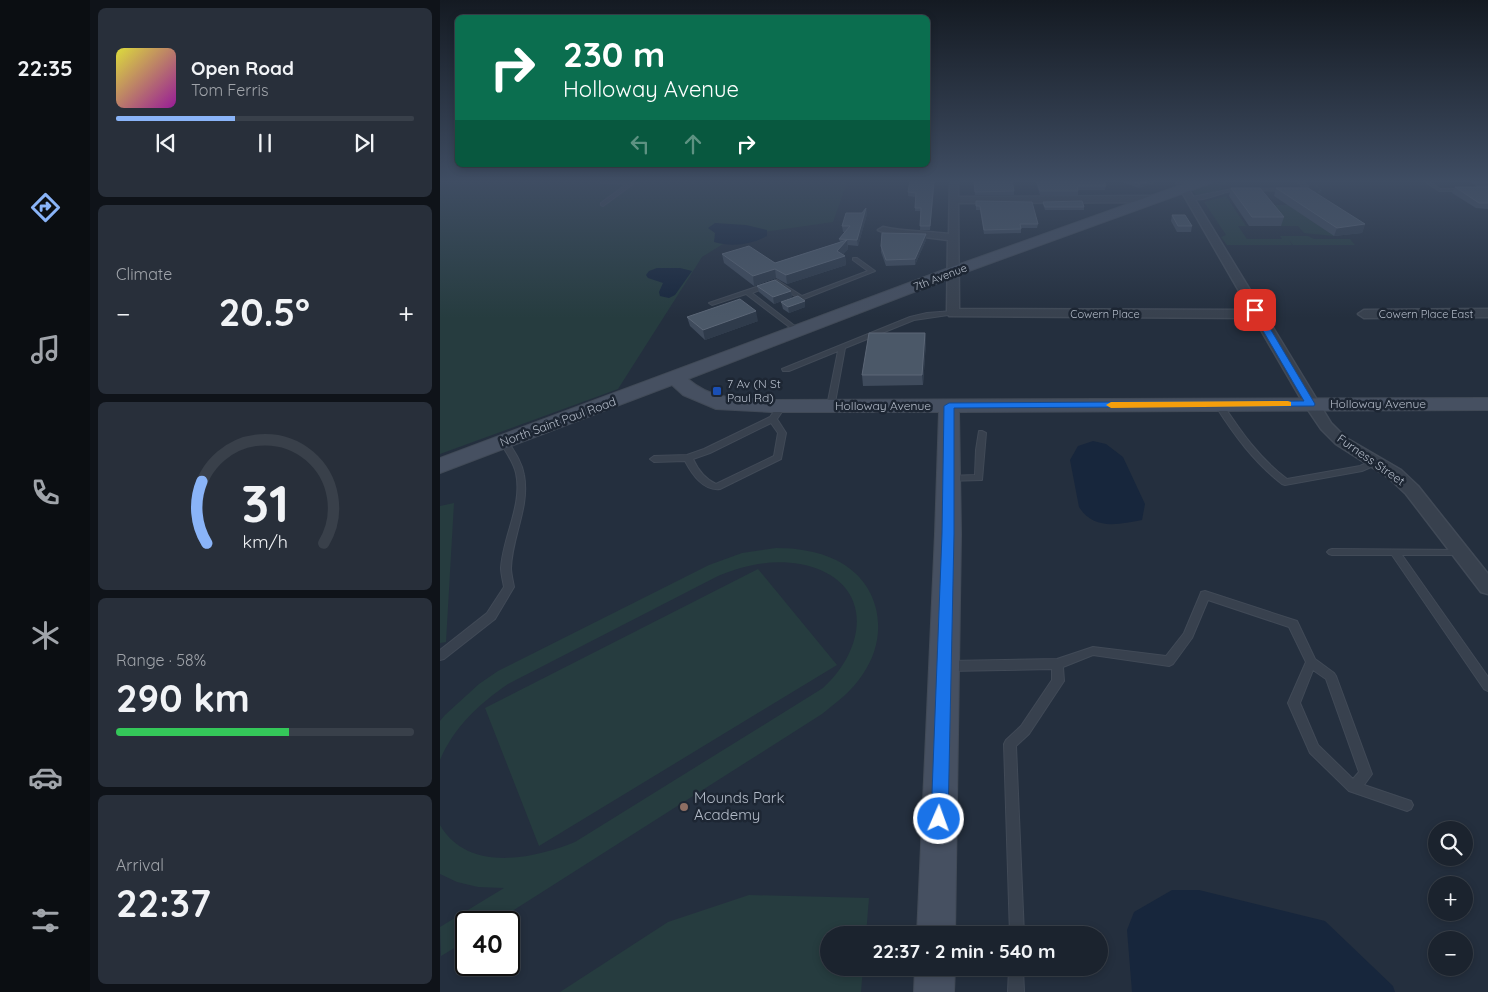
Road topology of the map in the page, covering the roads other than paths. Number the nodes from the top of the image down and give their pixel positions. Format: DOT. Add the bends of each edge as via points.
graph roads {
  1 [pos="953,226"];
  2 [pos="1078,226"];
  3 [pos="1206,226"];
  4 [pos="883,230"];
  5 [pos="953,238"];
  6 [pos="855,259"];
  7 [pos="952,272"];
  8 [pos="747,292"];
  9 [pos="801,298"];
  10 [pos="794,300"];
  11 [pos="712,303"];
  12 [pos="778,306"];
  13 [pos="770,309"];
  14 [pos="953,313"];
  15 [pos="1258,314"];
  16 [pos="1364,314"];
  17 [pos="1488,314"];
  18 [pos="798,331"];
  19 [pos="842,347"];
  20 [pos="786,369"];
  21 [pos="675,378"];
  22 [pos="1219,404"];
  23 [pos="1310,404"];
  24 [pos="1488,404"];
  25 [pos="832,406"];
  26 [pos="949,406"];
  27 [pos="778,412"];
  28 [pos="982,432"];
  29 [pos="504,442"];
  30 [pos="688,458"];
  31 [pos="654,460"];
  32 [pos="1376,462"];
  33 [pos="440,466"];
  34 [pos="948,479"];
  35 [pos="1332,552"];
  36 [pos="1395,552"];
  37 [pos="1460,552"];
  38 [pos="1488,587"];
  39 [pos="440,656"];
  40 [pos="1311,662"];
  41 [pos="1057,664"];
  42 [pos="944,666"];
  43 [pos="1488,686"];
  44 [pos="1353,787"];
  45 [pos="1407,805"];
  46 [pos="936,926"];
  47 [pos="1017,926"];
  48 [pos="934,976"];
  49 [pos="1016,976"];
  50 [pos="934,992"];
  51 [pos="1016,992"];
  1 -- 5 [label="street"];
  2 -- 7 [label="street, 7th Avenue"];
  3 -- 15 [label="street, Furness Street"];
  4 -- 5 [label="street"];
  5 -- 7 [label="street"];
  6 -- 9 [label="lane" via="872,271"];
  7 -- 14 [label="street"];
  7 -- 18 [label="street, 7th Avenue"];
  8 -- 9 [label="lane" via="777,282"];
  8 -- 11 [label="lane"];
  8 -- 13 [label="lane"];
  9 -- 10 [label="lane"];
  12 -- 13 [label="lane"];
  13 -- 18 [label="lane"];
  14 -- 15 [label="street, Cowern Place"];
  14 -- 19 [label="lane" via="912,318"];
  15 -- 23 [label="street, Furness Street"];
  16 -- 17 [label="street, Cowern Place East"];
  18 -- 21 [label="street, 7th Avenue"];
  19 -- 20 [label="lane"];
  19 -- 25 [label="lane"];
  21 -- 27 [label="street, Holloway Avenue" via="690,391 716,403"];
  21 -- 29 [label="street, North Saint Paul Road"];
  22 -- 23 [label="street, Holloway Avenue"];
  22 -- 26 [label="street, Holloway Avenue"];
  22 -- 32 [label="lane" via="1246,446 1268,470 1285,482 1362,468"];
  23 -- 24 [label="street, Holloway Avenue"];
  23 -- 32 [label="street, Furness Street" via="1341,441"];
  25 -- 26 [label="street, Holloway Avenue"];
  25 -- 27 [label="street, Holloway Avenue"];
  26 -- 34 [label="street"];
  27 -- 30 [label="lane" via="739,437"];
  27 -- 30 [label="lane" via="782,433 778,457 718,486 710,486 691,466"];
  28 -- 34 [label="lane" via="979,478"];
  29 -- 33 [label="street, North Saint Paul Road"];
  29 -- 39 [label="lane" via="514,454 523,489 506,569 509,587 491,616"];
  30 -- 31 [label="lane"];
  32 -- 37 [label="street, Furness Street" via="1412,490"];
  34 -- 42 [label="street"];
  35 -- 36 [label="lane"];
  36 -- 37 [label="lane"];
  36 -- 43 [label="lane"];
  37 -- 38 [label="street, Furness Street"];
  40 -- 41 [label="lane" via="1293,624 1205,595 1188,636 1169,661 1093,651"];
  40 -- 44 [label="lane" via="1330,676 1366,774"];
  40 -- 44 [label="lane" via="1294,703 1314,749"];
  41 -- 42 [label="lane"];
  41 -- 47 [label="lane" via="1058,681 1025,730 1010,744"];
  42 -- 46 [label="street"];
  44 -- 45 [label="lane"];
  48 -- 50 [label="street"];
  49 -- 51 [label="lane"];
}
